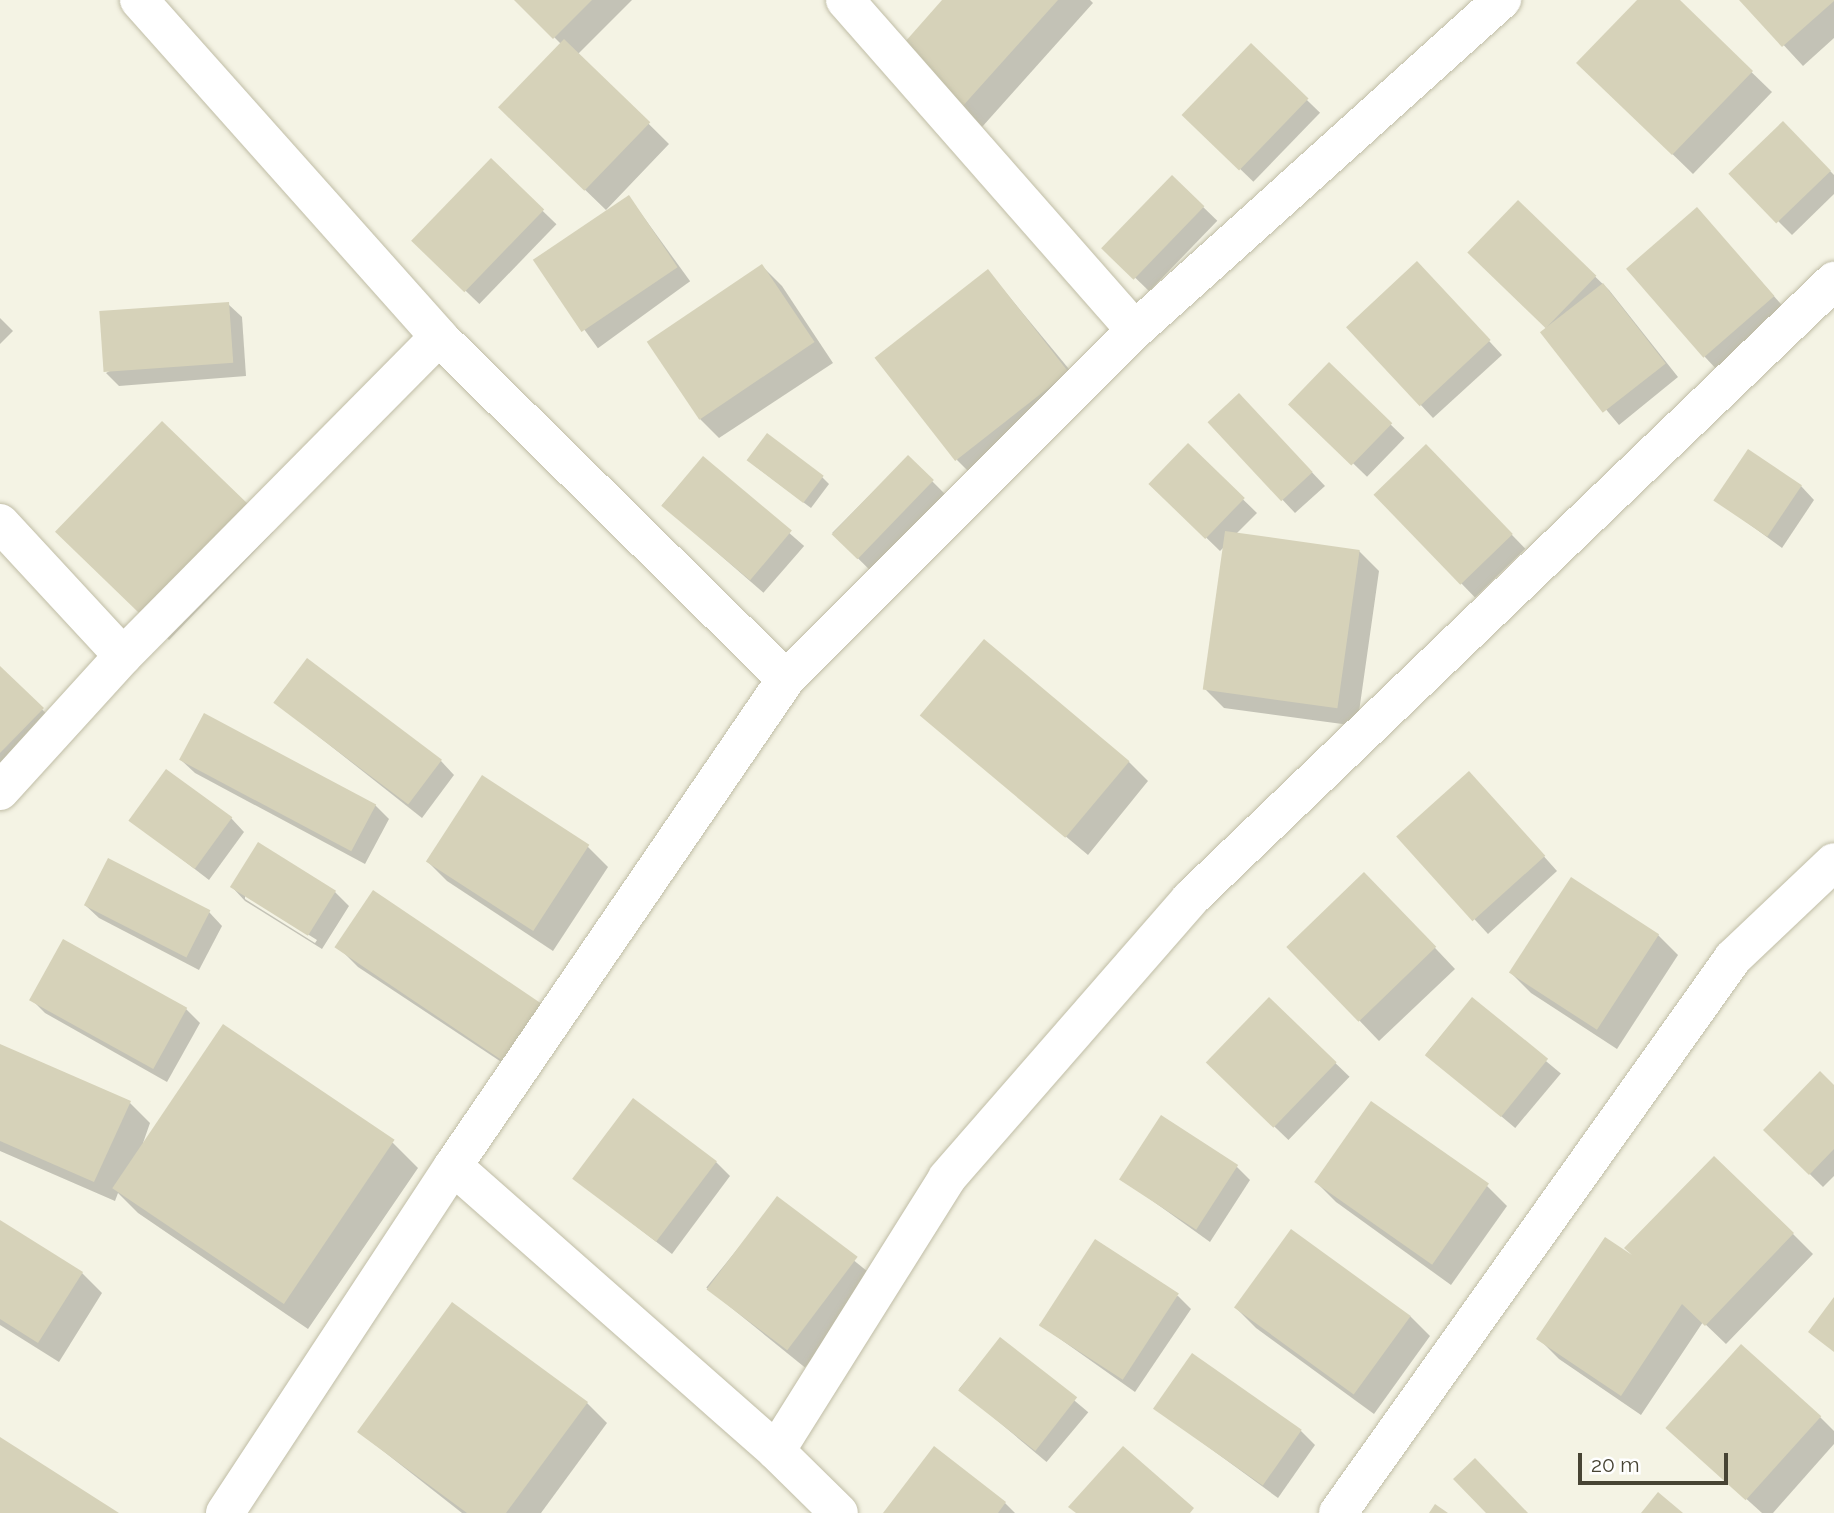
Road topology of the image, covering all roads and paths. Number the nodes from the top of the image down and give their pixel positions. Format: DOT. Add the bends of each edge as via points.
graph roads {
  1 [pos="139,0"];
  2 [pos="845,0"];
  3 [pos="1502,0"];
  4 [pos="1834,281"];
  5 [pos="1135,330"];
  6 [pos="439,337"];
  7 [pos="0,523"];
  8 [pos="122,656"];
  9 [pos="786,679"];
  10 [pos="0,791"];
  11 [pos="1834,862"];
  12 [pos="453,1166"];
  13 [pos="776,1451"];
  14 [pos="225,1513"];
  15 [pos="839,1513"];
  16 [pos="1338,1513"];
  1 -- 6 [label="street"];
  2 -- 5 [label="street"];
  3 -- 5 [label="street"];
  4 -- 13 [label="street" via="1190,899 947,1178"];
  5 -- 9 [label="street"];
  6 -- 8 [label="street"];
  6 -- 9 [label="street"];
  7 -- 8 [label="street"];
  8 -- 10 [label="street"];
  9 -- 12 [label="street"];
  11 -- 16 [label="street" via="1733,958"];
  12 -- 13 [label="street"];
  12 -- 14 [label="street"];
  13 -- 15 [label="street"];
}
